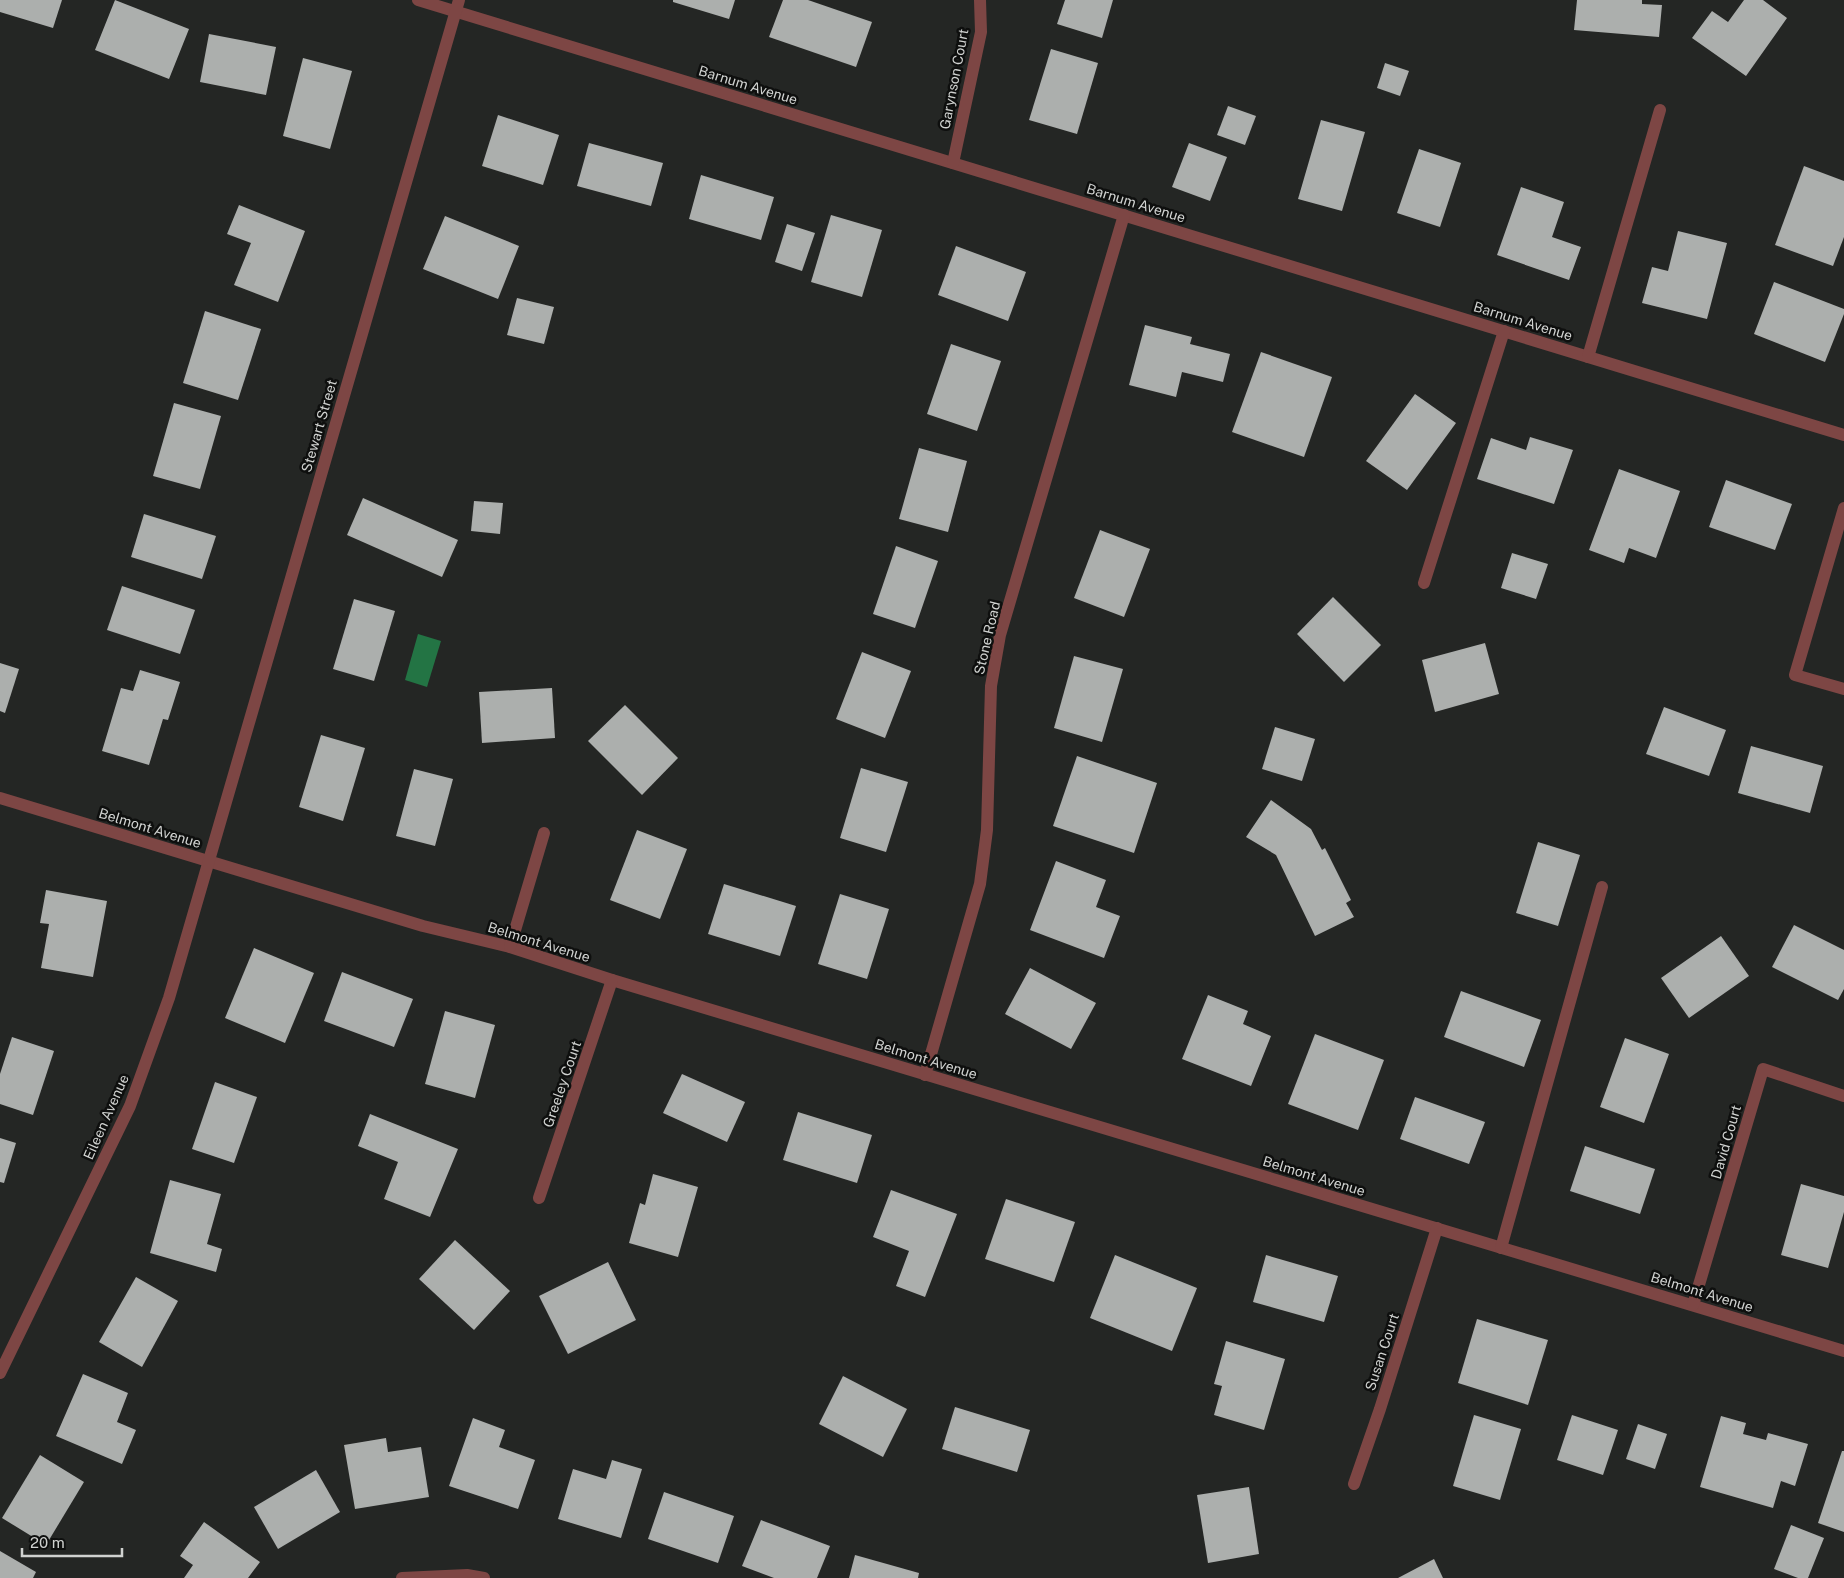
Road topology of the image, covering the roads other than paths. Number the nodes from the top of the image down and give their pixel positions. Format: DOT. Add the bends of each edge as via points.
graph roads {
  1 [pos="418,0"];
  2 [pos="980,0"];
  3 [pos="458,6"];
  4 [pos="1660,110"];
  5 [pos="953,163"];
  6 [pos="1124,215"];
  7 [pos="1504,331"];
  8 [pos="1588,357"];
  9 [pos="1844,434"];
  10 [pos="1844,508"];
  11 [pos="1424,583"];
  12 [pos="1844,689"];
  13 [pos="0,798"];
  14 [pos="544,833"];
  15 [pos="208,861"];
  16 [pos="1602,887"];
  17 [pos="510,947"];
  18 [pos="612,980"];
  19 [pos="925,1075"];
  20 [pos="1844,1096"];
  21 [pos="539,1198"];
  22 [pos="1437,1228"];
  23 [pos="1501,1248"];
  24 [pos="1693,1305"];
  25 [pos="1844,1351"];
  26 [pos="0,1373"];
  27 [pos="1354,1484"];
  28 [pos="402,1578"];
  29 [pos="484,1578"];
  1 -- 3 [label="street, Barnum Avenue"];
  2 -- 5 [label="street, Garynson Court" via="981,32"];
  3 -- 5 [label="street, Barnum Avenue"];
  3 -- 15 [label="street, Stewart Street"];
  4 -- 8 [label="street"];
  5 -- 6 [label="street, Barnum Avenue"];
  6 -- 7 [label="street, Barnum Avenue"];
  6 -- 19 [label="street, Stone Road" via="1000,635 991,686 987,830 980,884"];
  7 -- 8 [label="street, Barnum Avenue"];
  7 -- 11 [label="street"];
  8 -- 9 [label="street, Barnum Avenue"];
  10 -- 12 [label="street" via="1795,675"];
  13 -- 15 [label="street, Belmont Avenue"];
  14 -- 17 [label="street"];
  15 -- 17 [label="street, Belmont Avenue" via="423,926"];
  15 -- 26 [label="street, Eileen Avenue" via="169,998 130,1106"];
  16 -- 23 [label="street"];
  17 -- 18 [label="street, Belmont Avenue"];
  18 -- 19 [label="street, Belmont Avenue"];
  18 -- 21 [label="street, Greeley Court"];
  19 -- 22 [label="street, Belmont Avenue"];
  20 -- 24 [label="street, David Court" via="1763,1069"];
  22 -- 23 [label="street, Belmont Avenue"];
  22 -- 27 [label="street, Susan Court"];
  23 -- 24 [label="street, Belmont Avenue"];
  24 -- 25 [label="street, Belmont Avenue"];
  28 -- 29 [label="street" via="466,1575"];
}
